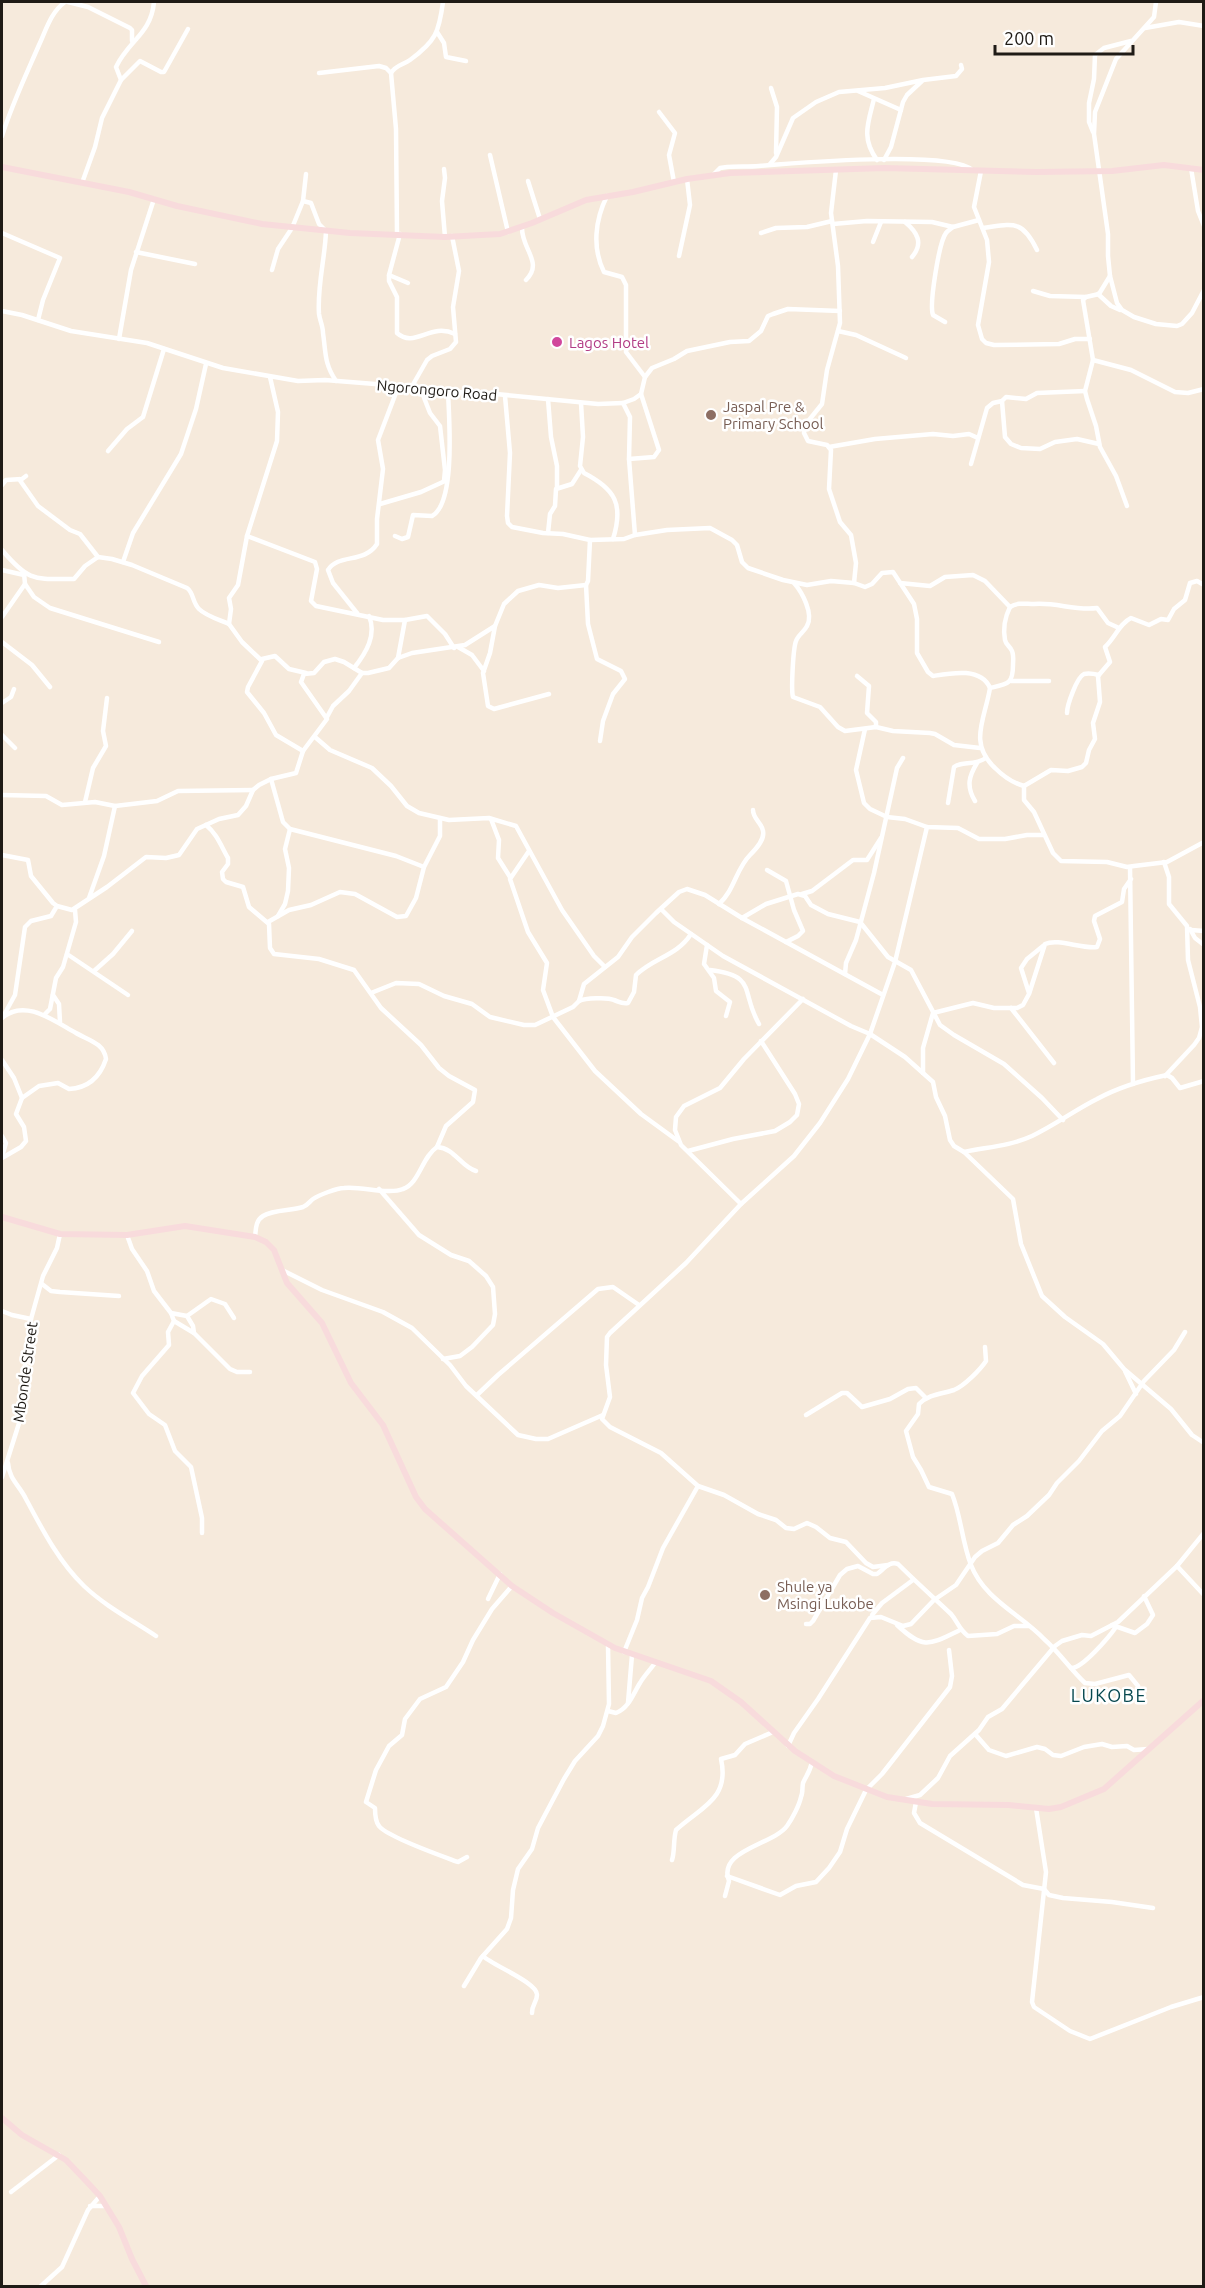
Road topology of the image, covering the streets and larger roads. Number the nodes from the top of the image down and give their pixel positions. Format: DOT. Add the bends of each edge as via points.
graph roads {
  1 [pos="67,2"];
  2 [pos="154,2"];
  3 [pos="443,2"];
  4 [pos="1156,2"];
  5 [pos="1203,26"];
  6 [pos="1145,28"];
  7 [pos="188,29"];
  8 [pos="437,32"];
  9 [pos="1136,38"];
  10 [pos="132,41"];
  11 [pos="466,61"];
  12 [pos="961,66"];
  13 [pos="319,73"];
  14 [pos="391,73"];
  15 [pos="121,80"];
  16 [pos="923,80"];
  17 [pos="771,88"];
  18 [pos="855,90"];
  19 [pos="874,99"];
  20 [pos="901,110"];
  21 [pos="659,112"];
  22 [pos="1094,134"];
  23 [pos="2,135"];
  24 [pos="490,155"];
  25 [pos="776,157"];
  26 [pos="877,160"];
  27 [pos="884,160"];
  28 [pos="769,165"];
  29 [pos="777,165"];
  30 [pos="2,166"];
  31 [pos="1191,168"];
  32 [pos="444,169"];
  33 [pos="836,170"];
  34 [pos="1203,170"];
  35 [pos="973,171"];
  36 [pos="981,171"];
  37 [pos="1098,171"];
  38 [pos="306,174"];
  39 [pos="714,174"];
  40 [pos="687,179"];
  41 [pos="528,181"];
  42 [pos="674,182"];
  43 [pos="82,183"];
  44 [pos="607,196"];
  45 [pos="154,199"];
  46 [pos="303,201"];
  47 [pos="540,219"];
  48 [pos="979,220"];
  49 [pos="832,222"];
  50 [pos="881,222"];
  51 [pos="905,222"];
  52 [pos="1203,226"];
  53 [pos="522,227"];
  54 [pos="953,227"];
  55 [pos="292,228"];
  56 [pos="983,228"];
  57 [pos="326,231"];
  58 [pos="508,232"];
  59 [pos="2,233"];
  60 [pos="760,233"];
  61 [pos="399,234"];
  62 [pos="448,236"];
  63 [pos="873,242"];
  64 [pos="1203,247"];
  65 [pos="1036,250"];
  66 [pos="136,252"];
  67 [pos="679,256"];
  68 [pos="912,257"];
  69 [pos="1203,262"];
  70 [pos="195,264"];
  71 [pos="272,270"];
  72 [pos="389,275"];
  73 [pos="1110,276"];
  74 [pos="526,280"];
  75 [pos="408,283"];
  76 [pos="1203,290"];
  77 [pos="1033,291"];
  78 [pos="1098,294"];
  79 [pos="1086,297"];
  80 [pos="1122,310"];
  81 [pos="2,311"];
  82 [pos="840,311"];
  83 [pos="38,320"];
  84 [pos="945,322"];
  85 [pos="838,331"];
  86 [pos="455,334"];
  87 [pos="119,339"];
  88 [pos="1090,339"];
  89 [pos="164,349"];
  90 [pos="906,358"];
  91 [pos="1093,360"];
  92 [pos="206,364"];
  93 [pos="270,376"];
  94 [pos="645,377"];
  95 [pos="336,381"];
  96 [pos="399,385"];
  97 [pos="411,388"];
  98 [pos="1203,389"];
  99 [pos="421,390"];
  100 [pos="1085,391"];
  101 [pos="448,392"];
  102 [pos="641,394"];
  103 [pos="505,396"];
  104 [pos="548,399"];
  105 [pos="1002,401"];
  106 [pos="581,403"];
  107 [pos="623,403"];
  108 [pos="978,438"];
  109 [pos="1099,444"];
  110 [pos="829,447"];
  111 [pos="108,451"];
  112 [pos="629,459"];
  113 [pos="970,464"];
  114 [pos="581,469"];
  115 [pos="26,476"];
  116 [pos="19,479"];
  117 [pos="446,480"];
  118 [pos="2,485"];
  119 [pos="557,488"];
  120 [pos="380,504"];
  121 [pos="1127,506"];
  122 [pos="548,533"];
  123 [pos="635,535"];
  124 [pos="247,536"];
  125 [pos="395,536"];
  126 [pos="613,539"];
  127 [pos="590,540"];
  128 [pos="2,550"];
  129 [pos="99,557"];
  130 [pos="123,562"];
  131 [pos="315,562"];
  132 [pos="329,568"];
  133 [pos="2,570"];
  134 [pos="24,574"];
  135 [pos="794,582"];
  136 [pos="854,583"];
  137 [pos="900,583"];
  138 [pos="25,584"];
  139 [pos="586,585"];
  140 [pos="1203,585"];
  141 [pos="1011,607"];
  142 [pos="357,613"];
  143 [pos="369,616"];
  144 [pos="2,617"];
  145 [pos="405,620"];
  146 [pos="229,624"];
  147 [pos="495,626"];
  148 [pos="1119,628"];
  149 [pos="2,642"];
  150 [pos="159,642"];
  151 [pos="456,648"];
  152 [pos="398,658"];
  153 [pos="262,659"];
  154 [pos="354,668"];
  155 [pos="484,671"];
  156 [pos="306,673"];
  157 [pos="362,673"];
  158 [pos="1099,675"];
  159 [pos="857,676"];
  160 [pos="1011,681"];
  161 [pos="1049,681"];
  162 [pos="50,687"];
  163 [pos="990,688"];
  164 [pos="14,689"];
  165 [pos="549,694"];
  166 [pos="107,698"];
  167 [pos="2,703"];
  168 [pos="1067,713"];
  169 [pos="327,717"];
  170 [pos="876,727"];
  171 [pos="865,729"];
  172 [pos="2,735"];
  173 [pos="315,737"];
  174 [pos="600,741"];
  175 [pos="15,748"];
  176 [pos="980,748"];
  177 [pos="303,751"];
  178 [pos="903,758"];
  179 [pos="986,758"];
  180 [pos="977,763"];
  181 [pos="271,779"];
  182 [pos="1024,786"];
  183 [pos="253,790"];
  184 [pos="2,795"];
  185 [pos="975,801"];
  186 [pos="85,802"];
  187 [pos="948,803"];
  188 [pos="115,806"];
  189 [pos="753,810"];
  190 [pos="887,817"];
  191 [pos="440,818"];
  192 [pos="491,819"];
  193 [pos="206,825"];
  194 [pos="927,827"];
  195 [pos="290,830"];
  196 [pos="1043,835"];
  197 [pos="882,836"];
  198 [pos="1203,842"];
  199 [pos="529,851"];
  200 [pos="2,855"];
  201 [pos="1164,862"];
  202 [pos="424,867"];
  203 [pos="1130,867"];
  204 [pos="767,870"];
  205 [pos="510,877"];
  206 [pos="1131,879"];
  207 [pos="802,894"];
  208 [pos="791,896"];
  209 [pos="88,899"];
  210 [pos="1123,900"];
  211 [pos="1130,902"];
  212 [pos="719,904"];
  213 [pos="57,906"];
  214 [pos="661,909"];
  215 [pos="75,910"];
  216 [pos="278,916"];
  217 [pos="742,918"];
  218 [pos="268,922"];
  219 [pos="860,922"];
  220 [pos="1188,928"];
  221 [pos="132,931"];
  222 [pos="1203,931"];
  223 [pos="691,934"];
  224 [pos="786,942"];
  225 [pos="1045,944"];
  226 [pos="707,945"];
  227 [pos="1203,945"];
  228 [pos="67,954"];
  229 [pos="895,962"];
  230 [pos="605,967"];
  231 [pos="710,970"];
  232 [pos="94,971"];
  233 [pos="845,974"];
  234 [pos="371,993"];
  235 [pos="1029,994"];
  236 [pos="53,995"];
  237 [pos="128,995"];
  238 [pos="883,995"];
  239 [pos="803,999"];
  240 [pos="13,1000"];
  241 [pos="579,1001"];
  242 [pos="1011,1008"];
  243 [pos="22,1010"];
  244 [pos="933,1013"];
  245 [pos="45,1014"];
  246 [pos="3,1017"];
  247 [pos="553,1017"];
  248 [pos="726,1017"];
  249 [pos="60,1022"];
  250 [pos="759,1024"];
  251 [pos="870,1034"];
  252 [pos="761,1041"];
  253 [pos="2,1060"];
  254 [pos="1054,1062"];
  255 [pos="924,1073"];
  256 [pos="1165,1076"];
  257 [pos="1203,1081"];
  258 [pos="1133,1084"];
  259 [pos="22,1098"];
  260 [pos="1063,1120"];
  261 [pos="2,1136"];
  262 [pos="678,1141"];
  263 [pos="437,1147"];
  264 [pos="688,1151"];
  265 [pos="964,1152"];
  266 [pos="2,1157"];
  267 [pos="476,1171"];
  268 [pos="379,1189"];
  269 [pos="741,1204"];
  270 [pos="2,1217"];
  271 [pos="60,1234"];
  272 [pos="127,1235"];
  273 [pos="255,1237"];
  274 [pos="282,1270"];
  275 [pos="42,1284"];
  276 [pos="119,1296"];
  277 [pos="639,1305"];
  278 [pos="2,1311"];
  279 [pos="171,1313"];
  280 [pos="188,1317"];
  281 [pos="234,1318"];
  282 [pos="31,1319"];
  283 [pos="174,1321"];
  284 [pos="1185,1332"];
  285 [pos="194,1333"];
  286 [pos="985,1347"];
  287 [pos="443,1359"];
  288 [pos="1124,1369"];
  289 [pos="250,1372"];
  290 [pos="1141,1384"];
  291 [pos="1136,1394"];
  292 [pos="477,1395"];
  293 [pos="926,1398"];
  294 [pos="603,1415"];
  295 [pos="806,1415"];
  296 [pos="1203,1443"];
  297 [pos="10,1449"];
  298 [pos="2,1453"];
  299 [pos="8,1459"];
  300 [pos="2,1477"];
  301 [pos="698,1486"];
  302 [pos="202,1533"];
  303 [pos="1203,1533"];
  304 [pos="970,1563"];
  305 [pos="888,1565"];
  306 [pos="1177,1566"];
  307 [pos="500,1574"];
  308 [pos="913,1580"];
  309 [pos="512,1586"];
  310 [pos="1203,1595"];
  311 [pos="1144,1596"];
  312 [pos="488,1599"];
  313 [pos="934,1600"];
  314 [pos="871,1617"];
  315 [pos="895,1623"];
  316 [pos="806,1624"];
  317 [pos="1030,1626"];
  318 [pos="1114,1626"];
  319 [pos="960,1630"];
  320 [pos="156,1636"];
  321 [pos="608,1645"];
  322 [pos="1052,1648"];
  323 [pos="949,1650"];
  324 [pos="624,1652"];
  325 [pos="632,1654"];
  326 [pos="655,1663"];
  327 [pos="1070,1668"];
  328 [pos="1138,1686"];
  329 [pos="1203,1700"];
  330 [pos="628,1703"];
  331 [pos="608,1711"];
  332 [pos="773,1732"];
  333 [pos="975,1734"];
  334 [pos="788,1746"];
  335 [pos="1148,1749"];
  336 [pos="813,1762"];
  337 [pos="866,1790"];
  338 [pos="900,1800"];
  339 [pos="916,1802"];
  340 [pos="1036,1808"];
  341 [pos="467,1857"];
  342 [pos="672,1860"];
  343 [pos="728,1876"];
  344 [pos="1044,1888"];
  345 [pos="725,1896"];
  346 [pos="1153,1908"];
  347 [pos="483,1956"];
  348 [pos="464,1986"];
  349 [pos="1203,1997"];
  350 [pos="532,2013"];
  351 [pos="2,2118"];
  352 [pos="58,2155"];
  353 [pos="11,2192"];
  354 [pos="100,2196"];
  355 [pos="90,2206"];
  356 [pos="106,2206"];
  357 [pos="42,2286"];
  358 [pos="146,2286"];
  1 -- 10 [label="street" via="130,28"];
  1 -- 23 [label="street" via="58,7 46,26"];
  2 -- 10 [label="street" via="148,25"];
  3 -- 8 [label="street"];
  4 -- 6 [label="street" via="1154,16"];
  5 -- 6 [label="street" via="1179,22"];
  6 -- 9 [label="street"];
  7 -- 15 [label="street" via="164,72 140,61"];
  8 -- 11 [label="street" via="446,57"];
  8 -- 14 [label="street" via="426,46"];
  9 -- 22 [label="street" via="1116,59 1096,106"];
  9 -- 22 [label="street" via="1104,48 1095,55 1089,103 1089,122"];
  10 -- 15 [label="street" via="116,68"];
  12 -- 16 [label="street" via="956,76"];
  13 -- 14 [label="street" via="379,66"];
  14 -- 61 [label="street"];
  15 -- 43 [label="street" via="102,118"];
  16 -- 18 [label="street"];
  16 -- 20 [label="street" via="907,95"];
  17 -- 25 [label="street" via="777,107"];
  18 -- 19 [label="street"];
  18 -- 25 [label="street" via="829,96 798,113"];
  19 -- 20 [label="street"];
  19 -- 26 [label="street" via="866,139"];
  20 -- 27 [label="street"];
  21 -- 42 [label="street" via="675,133 669,155"];
  22 -- 37 [label="street"];
  24 -- 58 [label="street"];
  25 -- 28 [label="street"];
  25 -- 29 [label="street"];
  26 -- 27 [label="street"];
  26 -- 29 [label="street" via="831,159"];
  27 -- 35 [label="street" via="927,160 968,166"];
  28 -- 29 [label="street"];
  28 -- 39 [label="street" via="726,167"];
  30 -- 43 [label="street"];
  31 -- 34 [label="street"];
  31 -- 37 [label="street" via="1164,165"];
  31 -- 52 [label="street"];
  32 -- 62 [label="street" via="442,201"];
  33 -- 35 [label="street"];
  33 -- 39 [label="street"];
  33 -- 49 [label="street"];
  35 -- 36 [label="street"];
  36 -- 37 [label="street"];
  36 -- 48 [label="street" via="974,203"];
  37 -- 73 [label="street"];
  38 -- 46 [label="street"];
  39 -- 40 [label="street"];
  40 -- 42 [label="street"];
  40 -- 67 [label="street" via="690,205"];
  41 -- 47 [label="street"];
  42 -- 44 [label="street"];
  43 -- 45 [label="street"];
  44 -- 47 [label="street"];
  44 -- 94 [label="street" via="598,216 596,250 604,272 624,280 626,352"];
  45 -- 55 [label="street"];
  45 -- 66 [label="street"];
  46 -- 55 [label="street"];
  46 -- 57 [label="street" via="311,203"];
  47 -- 53 [label="street"];
  48 -- 54 [label="street"];
  48 -- 56 [label="street"];
  49 -- 50 [label="street"];
  49 -- 60 [label="street"];
  49 -- 82 [label="street"];
  50 -- 51 [label="street"];
  50 -- 63 [label="street"];
  51 -- 54 [label="street"];
  51 -- 68 [label="street" via="919,240"];
  53 -- 58 [label="street"];
  53 -- 74 [label="street" via="522,240 533,262 532,274"];
  54 -- 84 [label="street" via="944,236 931,297 933,315"];
  55 -- 57 [label="street"];
  55 -- 71 [label="street" via="278,249"];
  56 -- 65 [label="street" via="1019,226 1027,232"];
  56 -- 88 [label="street" via="989,262 978,325 982,339 994,345 1059,344"];
  57 -- 61 [label="street"];
  57 -- 95 [label="street" via="319,316 325,361"];
  58 -- 62 [label="street"];
  59 -- 83 [label="street" via="60,258"];
  61 -- 62 [label="street"];
  61 -- 72 [label="street"];
  62 -- 86 [label="street" via="459,271 454,297"];
  64 -- 69 [label="street"];
  66 -- 70 [label="street"];
  66 -- 87 [label="street"];
  72 -- 75 [label="street"];
  72 -- 86 [label="street" via="397,297 397,333 406,339 436,330"];
  73 -- 78 [label="street"];
  73 -- 80 [label="street"];
  76 -- 80 [label="street" via="1188,318 1177,326 1146,321"];
  77 -- 79 [label="street" via="1050,296"];
  78 -- 79 [label="street"];
  78 -- 80 [label="street"];
  79 -- 88 [label="street" via="1082,305"];
  81 -- 83 [label="street, Ngorongoro Road"];
  82 -- 85 [label="street"];
  82 -- 94 [label="street" via="788,309 773,314 749,341 689,350 655,366"];
  83 -- 87 [label="street, Ngorongoro Road" via="71,331"];
  85 -- 90 [label="street" via="855,334"];
  85 -- 110 [label="street" via="822,404 804,433 808,441"];
  86 -- 97 [label="street" via="456,342 427,360"];
  87 -- 89 [label="street, Ngorongoro Road"];
  88 -- 91 [label="street"];
  89 -- 92 [label="street, Ngorongoro Road"];
  89 -- 111 [label="street" via="142,417"];
  91 -- 98 [label="street" via="1131,370 1175,392"];
  91 -- 100 [label="street"];
  92 -- 93 [label="street, Ngorongoro Road"];
  92 -- 130 [label="street" via="181,454 133,533"];
  93 -- 95 [label="street, Ngorongoro Road"];
  93 -- 124 [label="street" via="278,412 276,441"];
  94 -- 102 [label="street"];
  95 -- 96 [label="street, Ngorongoro Road"];
  96 -- 97 [label="street, Ngorongoro Road"];
  96 -- 120 [label="street" via="378,440 383,469"];
  97 -- 99 [label="street, Ngorongoro Road"];
  99 -- 101 [label="street, Ngorongoro Road"];
  99 -- 117 [label="street" via="440,426"];
  100 -- 105 [label="street" via="1037,393 1026,399 1012,396"];
  100 -- 109 [label="street"];
  101 -- 103 [label="street, Ngorongoro Road"];
  101 -- 117 [label="street" via="450,454"];
  102 -- 107 [label="street, Ngorongoro Road"];
  102 -- 112 [label="street" via="659,450 654,457"];
  103 -- 104 [label="street, Ngorongoro Road"];
  103 -- 122 [label="street" via="510,453 508,523"];
  104 -- 106 [label="street, Ngorongoro Road"];
  104 -- 119 [label="street"];
  105 -- 108 [label="street" via="987,408"];
  105 -- 109 [label="street" via="1005,437 1011,444 1040,449 1077,439"];
  106 -- 107 [label="street, Ngorongoro Road"];
  106 -- 114 [label="street"];
  107 -- 112 [label="street" via="630,417"];
  108 -- 110 [label="street" via="969,434 933,434"];
  108 -- 113 [label="street"];
  109 -- 121 [label="street"];
  110 -- 136 [label="street" via="829,489 840,522 851,535 856,562"];
  112 -- 123 [label="street"];
  114 -- 119 [label="street" via="572,484"];
  114 -- 126 [label="street" via="615,497 618,521"];
  115 -- 116 [label="street"];
  116 -- 118 [label="street" via="6,480"];
  116 -- 129 [label="street" via="38,506 80,534"];
  117 -- 120 [label="street"];
  117 -- 125 [label="street" via="438,512 429,517 413,515 408,537"];
  119 -- 122 [label="street"];
  120 -- 132 [label="street" via="376,519 378,540 373,550"];
  122 -- 127 [label="street"];
  123 -- 126 [label="street"];
  123 -- 135 [label="street" via="714,529 735,543 748,568"];
  124 -- 131 [label="street"];
  124 -- 146 [label="street" via="238,585 229,598"];
  126 -- 127 [label="street"];
  127 -- 139 [label="street"];
  128 -- 134 [label="street"];
  129 -- 130 [label="street"];
  129 -- 134 [label="street" via="74,579 43,580"];
  130 -- 146 [label="street" via="189,589 201,610"];
  131 -- 132 [label="street"];
  131 -- 142 [label="street" via="313,603"];
  132 -- 142 [label="street" via="333,583"];
  133 -- 134 [label="street"];
  134 -- 138 [label="street"];
  135 -- 136 [label="street"];
  135 -- 171 [label="street" via="809,621 796,640 792,695 820,707 841,729"];
  136 -- 137 [label="street" via="865,587 889,571 896,574"];
  137 -- 141 [label="street" via="930,586 945,577 973,575 985,581"];
  137 -- 163 [label="street" via="914,604 916,649 930,675 974,674 985,679"];
  138 -- 144 [label="street"];
  138 -- 150 [label="street" via="34,597 50,608"];
  139 -- 147 [label="street" via="539,585 518,591 504,604"];
  139 -- 174 [label="street" via="588,624 597,659 621,671 626,679 613,694"];
  140 -- 148 [label="street" via="1197,581 1187,586 1185,600 1168,620 1149,625 1131,618"];
  141 -- 148 [label="street" via="1045,602 1097,608 1108,623"];
  141 -- 160 [label="street" via="1005,628 1005,641 1013,653"];
  142 -- 143 [label="street"];
  143 -- 145 [label="street"];
  143 -- 154 [label="street" via="370,641"];
  145 -- 151 [label="street" via="427,616"];
  145 -- 152 [label="street"];
  146 -- 153 [label="street"];
  147 -- 151 [label="street"];
  147 -- 155 [label="street"];
  148 -- 158 [label="street" via="1105,647 1110,662"];
  149 -- 162 [label="street" via="32,665"];
  151 -- 152 [label="street"];
  151 -- 155 [label="street" via="472,655"];
  152 -- 157 [label="street" via="389,668"];
  153 -- 156 [label="street" via="275,657 289,669"];
  153 -- 177 [label="street" via="247,692 276,735"];
  154 -- 156 [label="street" via="331,660 315,672"];
  154 -- 157 [label="street"];
  155 -- 165 [label="street" via="488,706 492,710"];
  156 -- 169 [label="street" via="301,682"];
  157 -- 169 [label="street"];
  158 -- 168 [label="street" via="1082,676 1069,699"];
  158 -- 182 [label="street" via="1101,702 1086,764 1068,771 1051,770"];
  159 -- 170 [label="street" via="869,686 867,713"];
  160 -- 161 [label="street"];
  160 -- 163 [label="street"];
  163 -- 176 [label="street"];
  164 -- 167 [label="street"];
  166 -- 186 [label="street" via="103,731 106,746 93,768"];
  169 -- 173 [label="street"];
  170 -- 171 [label="street"];
  170 -- 176 [label="street" via="935,734 954,745"];
  171 -- 190 [label="street" via="856,764 857,781 867,807"];
  172 -- 175 [label="street"];
  173 -- 177 [label="street"];
  173 -- 191 [label="street" via="330,750 372,768 412,809"];
  176 -- 179 [label="street"];
  177 -- 181 [label="street" via="296,773"];
  178 -- 190 [label="street" via="897,768"];
  179 -- 180 [label="street"];
  179 -- 182 [label="street" via="998,771"];
  180 -- 185 [label="street" via="969,783"];
  180 -- 187 [label="street" via="954,767"];
  181 -- 183 [label="street"];
  181 -- 195 [label="street" via="283,822"];
  182 -- 196 [label="street" via="1024,800 1034,812"];
  183 -- 188 [label="street" via="178,792 157,801"];
  183 -- 193 [label="street" via="238,814"];
  184 -- 186 [label="street" via="46,796 62,805"];
  186 -- 188 [label="street"];
  188 -- 209 [label="street" via="104,856"];
  189 -- 212 [label="street" via="763,834"];
  190 -- 194 [label="street"];
  190 -- 197 [label="street"];
  191 -- 192 [label="street"];
  191 -- 202 [label="street" via="440,836"];
  192 -- 199 [label="street" via="516,826"];
  192 -- 205 [label="street" via="499,840 498,858"];
  193 -- 209 [label="street" via="197,830 179,855 146,857"];
  193 -- 218 [label="street" via="228,858 223,879 243,887 249,907"];
  194 -- 196 [label="street" via="958,828 979,839"];
  194 -- 229 [label="street"];
  195 -- 202 [label="street" via="396,856"];
  195 -- 216 [label="street" via="285,849 288,891"];
  196 -- 203 [label="street" via="1061,861"];
  197 -- 207 [label="street" via="867,860 853,860 812,891"];
  197 -- 219 [label="street"];
  198 -- 201 [label="street"];
  199 -- 205 [label="street"];
  199 -- 230 [label="street" via="562,910"];
  200 -- 213 [label="street" via="28,860 31,876"];
  201 -- 203 [label="street"];
  201 -- 220 [label="street" via="1169,877 1169,904"];
  202 -- 216 [label="street" via="414,904 404,917 386,913 347,892"];
  203 -- 206 [label="street"];
  204 -- 208 [label="street" via="786,881"];
  205 -- 247 [label="street" via="528,932 547,963 543,990"];
  206 -- 210 [label="street" via="1123,891"];
  206 -- 211 [label="street"];
  207 -- 208 [label="street"];
  207 -- 219 [label="street" via="828,914"];
  208 -- 217 [label="street"];
  208 -- 224 [label="street" via="803,931"];
  209 -- 215 [label="street"];
  210 -- 211 [label="street"];
  210 -- 225 [label="street" via="1095,916 1100,939 1097,947 1055,941"];
  211 -- 258 [label="street"];
  212 -- 214 [label="street" via="687,889"];
  212 -- 217 [label="street"];
  213 -- 215 [label="street"];
  213 -- 240 [label="street" via="51,916 31,921 25,927"];
  214 -- 223 [label="street"];
  214 -- 230 [label="street"];
  215 -- 228 [label="street" via="76,922"];
  216 -- 218 [label="street"];
  217 -- 224 [label="street"];
  218 -- 234 [label="street" via="274,954 301,955 347,966"];
  219 -- 229 [label="street"];
  219 -- 233 [label="street"];
  220 -- 222 [label="street"];
  220 -- 227 [label="street"];
  220 -- 256 [label="street" via="1188,960 1200,1007 1201,1033"];
  221 -- 232 [label="street"];
  223 -- 226 [label="street"];
  223 -- 241 [label="street" via="676,951 636,975 628,1003 610,999"];
  224 -- 233 [label="street"];
  225 -- 235 [label="street"];
  225 -- 235 [label="street" via="1021,968"];
  226 -- 231 [label="street" via="704,961"];
  226 -- 239 [label="street"];
  228 -- 232 [label="street"];
  228 -- 236 [label="street"];
  229 -- 238 [label="street"];
  229 -- 244 [label="street" via="911,970"];
  230 -- 241 [label="street" via="584,984"];
  231 -- 248 [label="street" via="716,991 730,1002"];
  231 -- 250 [label="street" via="727,972 743,981"];
  232 -- 237 [label="street"];
  233 -- 238 [label="street"];
  234 -- 247 [label="street" via="396,983 411,982 472,1004 490,1017 517,1024 534,1026"];
  234 -- 263 [label="street" via="439,1068 475,1091 473,1102 446,1126"];
  235 -- 242 [label="street" via="1023,1005"];
  236 -- 245 [label="street"];
  236 -- 249 [label="street" via="59,1004"];
  238 -- 251 [label="street"];
  239 -- 251 [label="street"];
  239 -- 252 [label="street"];
  240 -- 243 [label="street"];
  240 -- 246 [label="street"];
  241 -- 247 [label="street"];
  242 -- 244 [label="street" via="973,1003"];
  242 -- 254 [label="street"];
  243 -- 245 [label="street"];
  243 -- 246 [label="street"];
  244 -- 255 [label="street" via="923,1048"];
  244 -- 260 [label="street" via="937,1022 954,1035 1004,1064"];
  245 -- 249 [label="street"];
  247 -- 262 [label="street" via="595,1071 641,1114"];
  249 -- 259 [label="street" via="100,1046 106,1056 104,1067 85,1086 72,1090 58,1083 44,1085"];
  251 -- 255 [label="street"];
  251 -- 269 [label="street" via="848,1078 813,1132 794,1156"];
  252 -- 262 [label="street" via="720,1088 680,1110 675,1122"];
  252 -- 264 [label="street" via="795,1094 797,1115 775,1131"];
  253 -- 259 [label="street"];
  255 -- 265 [label="street" via="933,1083 950,1140"];
  256 -- 257 [label="street" via="1180,1088"];
  256 -- 258 [label="street"];
  258 -- 260 [label="street" via="1094,1100"];
  259 -- 266 [label="street" via="16,1116 24,1127 26,1141"];
  260 -- 265 [label="street" via="1013,1143"];
  261 -- 266 [label="street" via="6,1143"];
  262 -- 264 [label="street"];
  263 -- 267 [label="street" via="456,1155"];
  263 -- 268 [label="street" via="410,1186 394,1191"];
  264 -- 269 [label="street"];
  265 -- 288 [label="street" via="1013,1199 1021,1244 1040,1293 1102,1344"];
  268 -- 273 [label="street" via="339,1188 302,1208 265,1215 257,1223"];
  268 -- 287 [label="street" via="419,1235 469,1261 493,1287 493,1325 460,1356"];
  269 -- 277 [label="street" via="686,1263"];
  270 -- 271 [label="street"];
  271 -- 272 [label="street"];
  271 -- 275 [label="street, Mbonde Street"];
  272 -- 273 [label="street" via="185,1226"];
  272 -- 279 [label="street" via="154,1291"];
  273 -- 274 [label="street" via="274,1250"];
  274 -- 287 [label="street" via="404,1322"];
  274 -- 307 [label="street" via="287,1283 322,1323 351,1383 382,1425 416,1497"];
  275 -- 276 [label="street" via="51,1291"];
  275 -- 282 [label="street, Mbonde Street"];
  277 -- 292 [label="street" via="613,1287 598,1289"];
  277 -- 294 [label="street" via="607,1337 610,1397"];
  278 -- 282 [label="street"];
  279 -- 280 [label="street"];
  279 -- 283 [label="street"];
  280 -- 281 [label="street" via="211,1299 225,1304"];
  280 -- 285 [label="street"];
  282 -- 297 [label="street, Mbonde Street" via="21,1417"];
  283 -- 285 [label="street"];
  283 -- 302 [label="street" via="168,1332 169,1345 133,1393 149,1414 165,1425 175,1451 191,1467"];
  284 -- 290 [label="street" via="1174,1350"];
  285 -- 289 [label="street" via="223,1364 237,1372"];
  286 -- 293 [label="street" via="986,1361 976,1373 957,1389"];
  287 -- 292 [label="street"];
  288 -- 290 [label="street"];
  288 -- 291 [label="street"];
  290 -- 291 [label="street"];
  290 -- 296 [label="street"];
  291 -- 304 [label="street" via="1045,1500"];
  292 -- 294 [label="street" via="515,1433 536,1439 552,1438"];
  293 -- 295 [label="street" via="916,1388 862,1407 843,1393"];
  293 -- 304 [label="street" via="919,1404 918,1414 907,1426 906,1434 928,1487 953,1496"];
  294 -- 301 [label="street" via="604,1423 661,1453"];
  297 -- 298 [label="street"];
  297 -- 299 [label="street, Mbonde Street"];
  299 -- 300 [label="street, Mbonde Street"];
  299 -- 320 [label="street" via="12,1479 77,1579"];
  301 -- 305 [label="street" via="724,1495 786,1528 807,1523 830,1538 846,1542 865,1563"];
  301 -- 324 [label="street" via="663,1548"];
  303 -- 306 [label="street"];
  304 -- 313 [label="street" via="957,1584"];
  304 -- 317 [label="street" via="980,1581 1005,1608"];
  305 -- 308 [label="street" via="898,1564"];
  305 -- 316 [label="street" via="877,1574 858,1566 845,1570 820,1612 811,1624"];
  306 -- 310 [label="street"];
  306 -- 311 [label="street"];
  307 -- 309 [label="street"];
  307 -- 312 [label="street"];
  308 -- 313 [label="street"];
  308 -- 314 [label="street" via="882,1603"];
  309 -- 321 [label="street"];
  309 -- 341 [label="street" via="492,1609 446,1687 420,1700 405,1719 402,1735 389,1746 376,1770 366,1802 375,1808 379,1826 394,1836 458,1862"];
  311 -- 318 [label="street"];
  311 -- 318 [label="street" via="1153,1615 1150,1620 1136,1632"];
  313 -- 315 [label="street" via="911,1624"];
  313 -- 319 [label="street" via="953,1616"];
  314 -- 315 [label="street"];
  314 -- 334 [label="street"];
  315 -- 319 [label="street" via="910,1637 924,1643"];
  317 -- 319 [label="street" via="1014,1626 976,1637"];
  317 -- 322 [label="street"];
  318 -- 322 [label="street" via="1091,1636 1062,1641"];
  318 -- 327 [label="street" via="1107,1640 1078,1667"];
  321 -- 324 [label="street"];
  321 -- 331 [label="street"];
  322 -- 327 [label="street"];
  322 -- 333 [label="street" via="1005,1706 988,1717"];
  323 -- 337 [label="street" via="952,1680 947,1691"];
  324 -- 325 [label="street"];
  325 -- 326 [label="street"];
  325 -- 330 [label="street"];
  326 -- 330 [label="street"];
  326 -- 332 [label="street" via="711,1681"];
  327 -- 328 [label="street" via="1087,1684 1129,1675"];
  329 -- 335 [label="street"];
  330 -- 331 [label="street" via="618,1713"];
  331 -- 347 [label="street" via="598,1736 575,1761 543,1818 532,1849 518,1869 507,1929"];
  332 -- 334 [label="street"];
  332 -- 342 [label="street" via="721,1759 724,1776 717,1794 698,1815 676,1830"];
  333 -- 335 [label="street" via="989,1750 1006,1756 1037,1747 1053,1755 1102,1744"];
  333 -- 338 [label="street" via="950,1756 941,1775 922,1793"];
  334 -- 336 [label="street"];
  335 -- 340 [label="street" via="1100,1791 1061,1807"];
  336 -- 337 [label="street"];
  336 -- 343 [label="street" via="786,1827 735,1857 728,1865"];
  337 -- 338 [label="street"];
  337 -- 343 [label="street" via="838,1856 816,1882 780,1895"];
  338 -- 339 [label="street"];
  339 -- 340 [label="street"];
  339 -- 344 [label="street" via="915,1817 925,1827 1023,1885"];
  340 -- 344 [label="street" via="1046,1868"];
  343 -- 345 [label="street"];
  344 -- 346 [label="street" via="1051,1896"];
  344 -- 349 [label="street" via="1032,2001 1036,2009 1080,2036 1092,2039"];
  347 -- 348 [label="street"];
  347 -- 350 [label="street" via="536,1990"];
  351 -- 352 [label="street" via="22,2135"];
  352 -- 353 [label="street"];
  352 -- 354 [label="street"];
  354 -- 355 [label="street"];
  354 -- 356 [label="street"];
  355 -- 356 [label="street"];
  355 -- 357 [label="street" via="61,2268"];
  356 -- 358 [label="street"];
}
